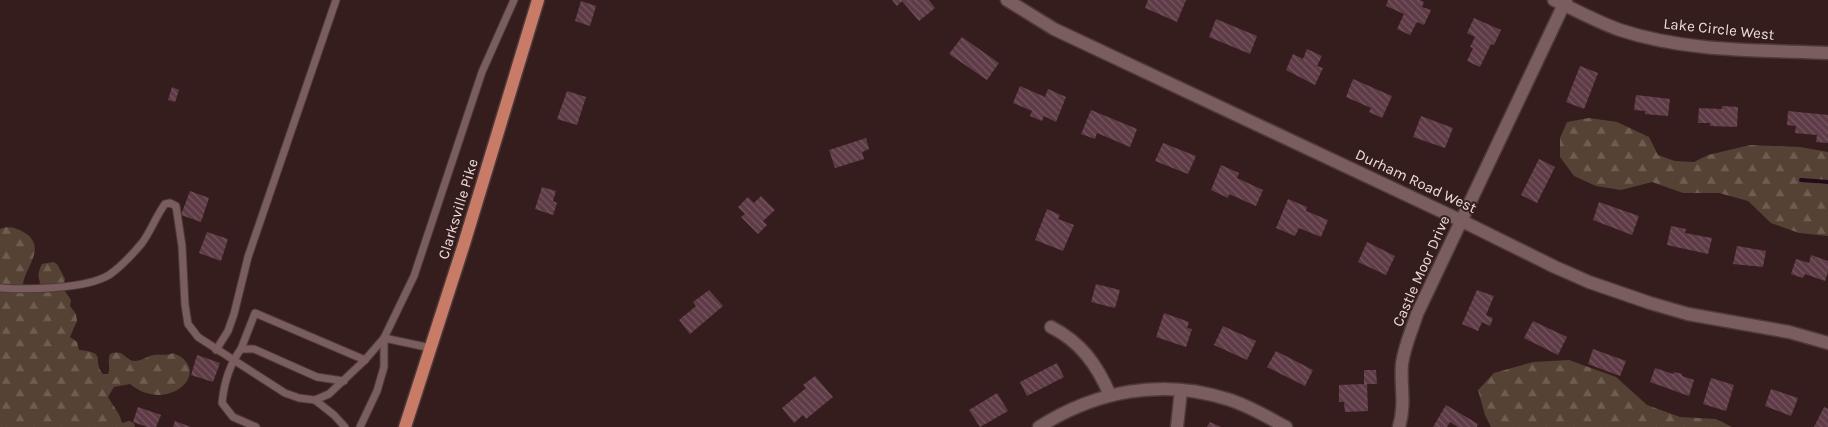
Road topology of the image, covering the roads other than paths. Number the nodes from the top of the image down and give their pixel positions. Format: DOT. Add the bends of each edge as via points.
graph roads {
  1 [pos="336,0"];
  2 [pos="514,0"];
  3 [pos="538,0"];
  4 [pos="1007,0"];
  5 [pos="1561,2"];
  6 [pos="1828,53"];
  7 [pos="1462,221"];
  8 [pos="0,288"];
  9 [pos="1051,328"];
  10 [pos="384,338"];
  11 [pos="1828,343"];
  12 [pos="431,348"];
  13 [pos="241,349"];
  14 [pos="216,350"];
  15 [pos="232,360"];
  16 [pos="365,360"];
  17 [pos="344,381"];
  18 [pos="1182,390"];
  19 [pos="1110,395"];
  20 [pos="315,400"];
  21 [pos="256,427"];
  22 [pos="345,427"];
  23 [pos="360,427"];
  24 [pos="405,427"];
  25 [pos="1039,427"];
  26 [pos="1178,427"];
  27 [pos="1286,427"];
  28 [pos="1399,427"];
  1 -- 14 [label="lane" via="248,257 234,314"];
  2 -- 10 [label="lane" via="482,72 414,276"];
  3 -- 12 [label="main road, Clarksville Pike"];
  4 -- 7 [label="street, Durham Road West" via="1054,29"];
  5 -- 6 [label="street, Lake Circle West" via="1620,30 1656,40 1701,47"];
  5 -- 7 [label="street, Castle Moor Drive"];
  7 -- 11 [label="street, Durham Road West" via="1555,267 1617,292 1688,314 1790,332"];
  7 -- 28 [label="street, Castle Moor Drive" via="1407,342 1402,364 1404,398"];
  8 -- 14 [label="lane" via="61,286 108,275 129,258 144,240 160,210 170,203 176,206 178,217 188,324 198,337"];
  9 -- 19 [label="street" via="1070,338 1087,354"];
  10 -- 12 [label="lane"];
  10 -- 16 [label="lane"];
  10 -- 23 [label="lane" via="384,367"];
  12 -- 24 [label="main road, Clarksville Pike"];
  13 -- 15 [label="lane"];
  13 -- 16 [label="lane" via="255,313"];
  13 -- 17 [label="lane" via="254,349 316,377"];
  14 -- 15 [label="lane"];
  15 -- 20 [label="lane" via="285,393"];
  15 -- 21 [label="lane" via="223,387 222,403 233,417"];
  16 -- 17 [label="lane"];
  17 -- 20 [label="lane" via="329,394"];
  18 -- 19 [label="street" via="1135,390"];
  18 -- 26 [label="street"];
  18 -- 27 [label="street" via="1228,399"];
  19 -- 25 [label="street" via="1084,403"];
  20 -- 22 [label="lane"];
}
